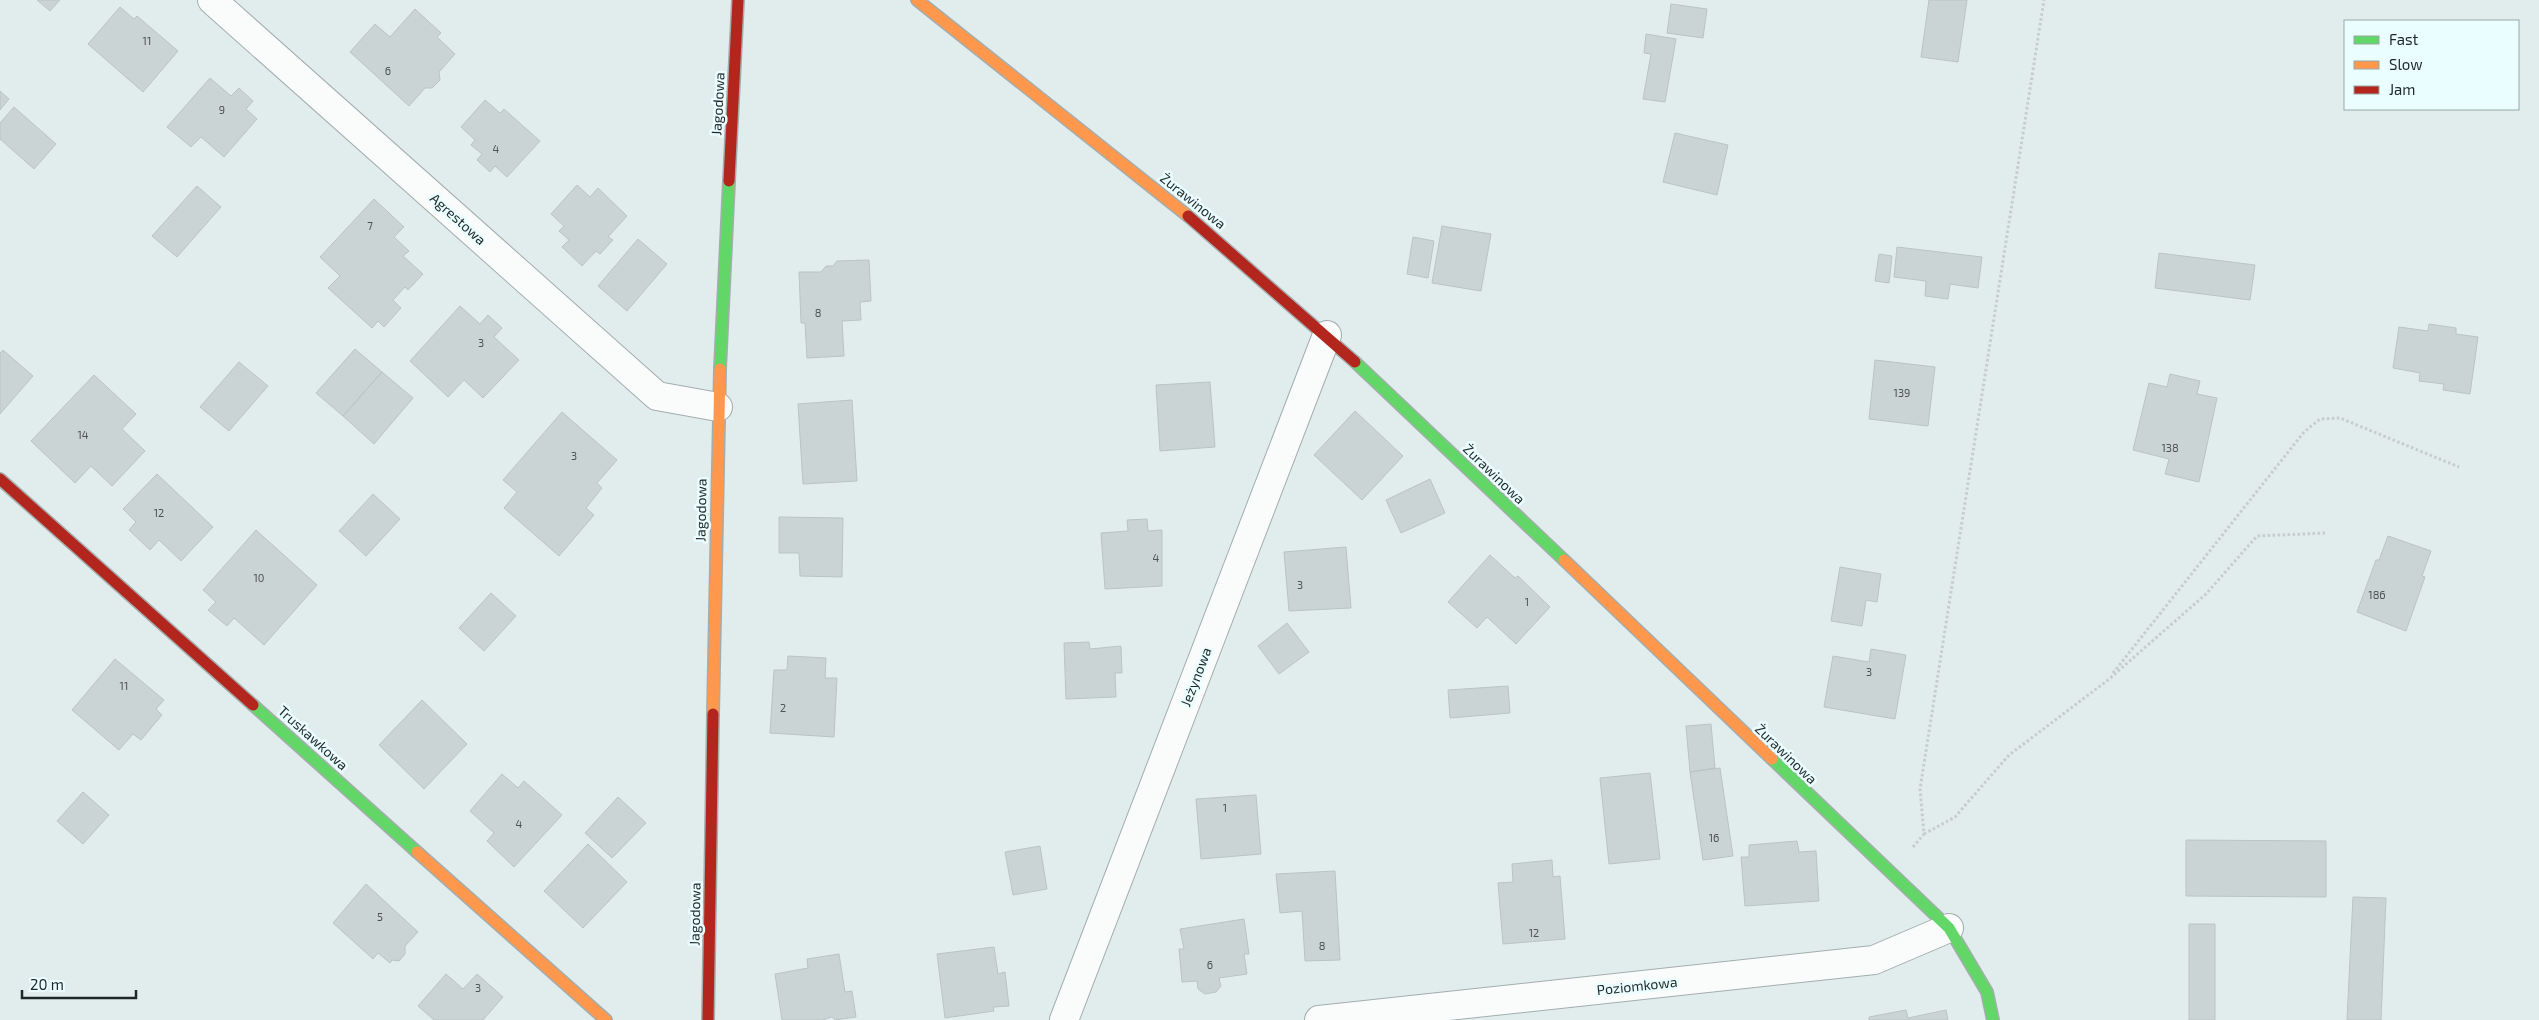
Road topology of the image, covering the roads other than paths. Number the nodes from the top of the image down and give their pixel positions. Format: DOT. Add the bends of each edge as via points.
graph roads {
  1 [pos="212,0"];
  2 [pos="738,0"];
  3 [pos="917,0"];
  4 [pos="1327,335"];
  5 [pos="718,407"];
  6 [pos="0,479"];
  7 [pos="1948,928"];
  8 [pos="606,1020"];
  9 [pos="708,1020"];
  10 [pos="1064,1020"];
  11 [pos="1319,1020"];
  12 [pos="1993,1020"];
  1 -- 5 [label="street, Agrestowa" via="657,396"];
  2 -- 5 [label="street, Jagodowa"];
  3 -- 4 [label="street, Żurawinowa" via="1207,231"];
  4 -- 7 [label="street, Żurawinowa"];
  4 -- 10 [label="street, Jeżynowa"];
  5 -- 9 [label="street, Jagodowa"];
  6 -- 8 [label="street, Truskawkowa"];
  7 -- 11 [label="street, Poziomkowa" via="1874,960"];
  7 -- 12 [label="street, Żurawinowa" via="1987,992"];
}
